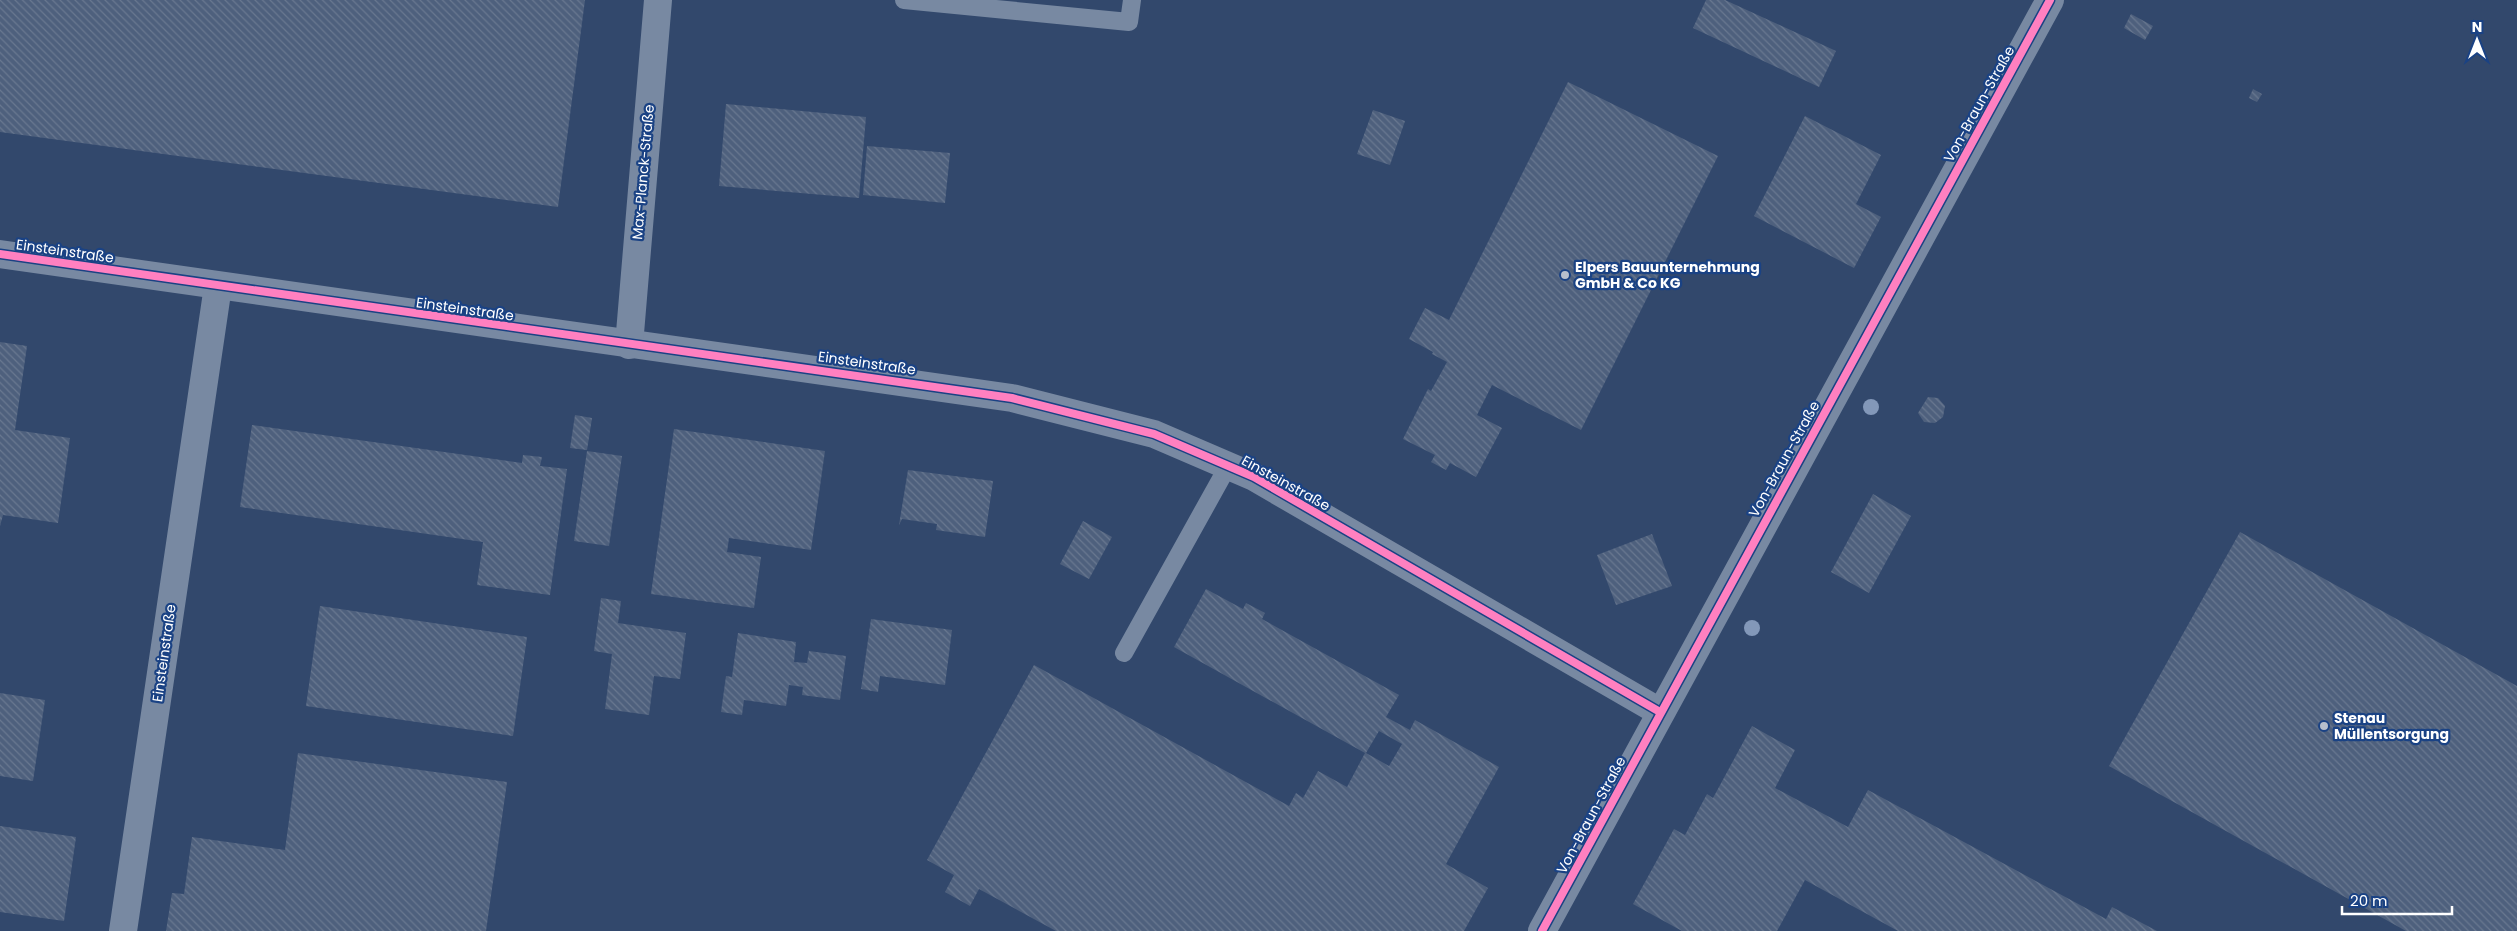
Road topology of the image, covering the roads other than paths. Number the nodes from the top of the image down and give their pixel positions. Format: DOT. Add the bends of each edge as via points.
graph roads {
  1 [pos="658,0"];
  2 [pos="904,0"];
  3 [pos="1132,0"];
  4 [pos="2050,0"];
  5 [pos="0,254"];
  6 [pos="218,286"];
  7 [pos="629,345"];
  8 [pos="1228,466"];
  9 [pos="1124,653"];
  10 [pos="1660,712"];
  11 [pos="123,931"];
  12 [pos="1542,931"];
  1 -- 7 [label="street, Max-Planck-Straße"];
  2 -- 3 [label="lane" via="1130,22"];
  4 -- 10 [label="street, Von-Braun-Straße"];
  5 -- 6 [label="street, Einsteinstraße"];
  6 -- 7 [label="street, Einsteinstraße"];
  6 -- 11 [label="street, Einsteinstraße"];
  7 -- 8 [label="street, Einsteinstraße" via="861,374 1012,398 1154,434"];
  8 -- 9 [label="lane"];
  8 -- 10 [label="street, Einsteinstraße" via="1254,477"];
  10 -- 12 [label="street, Von-Braun-Straße"];
}
